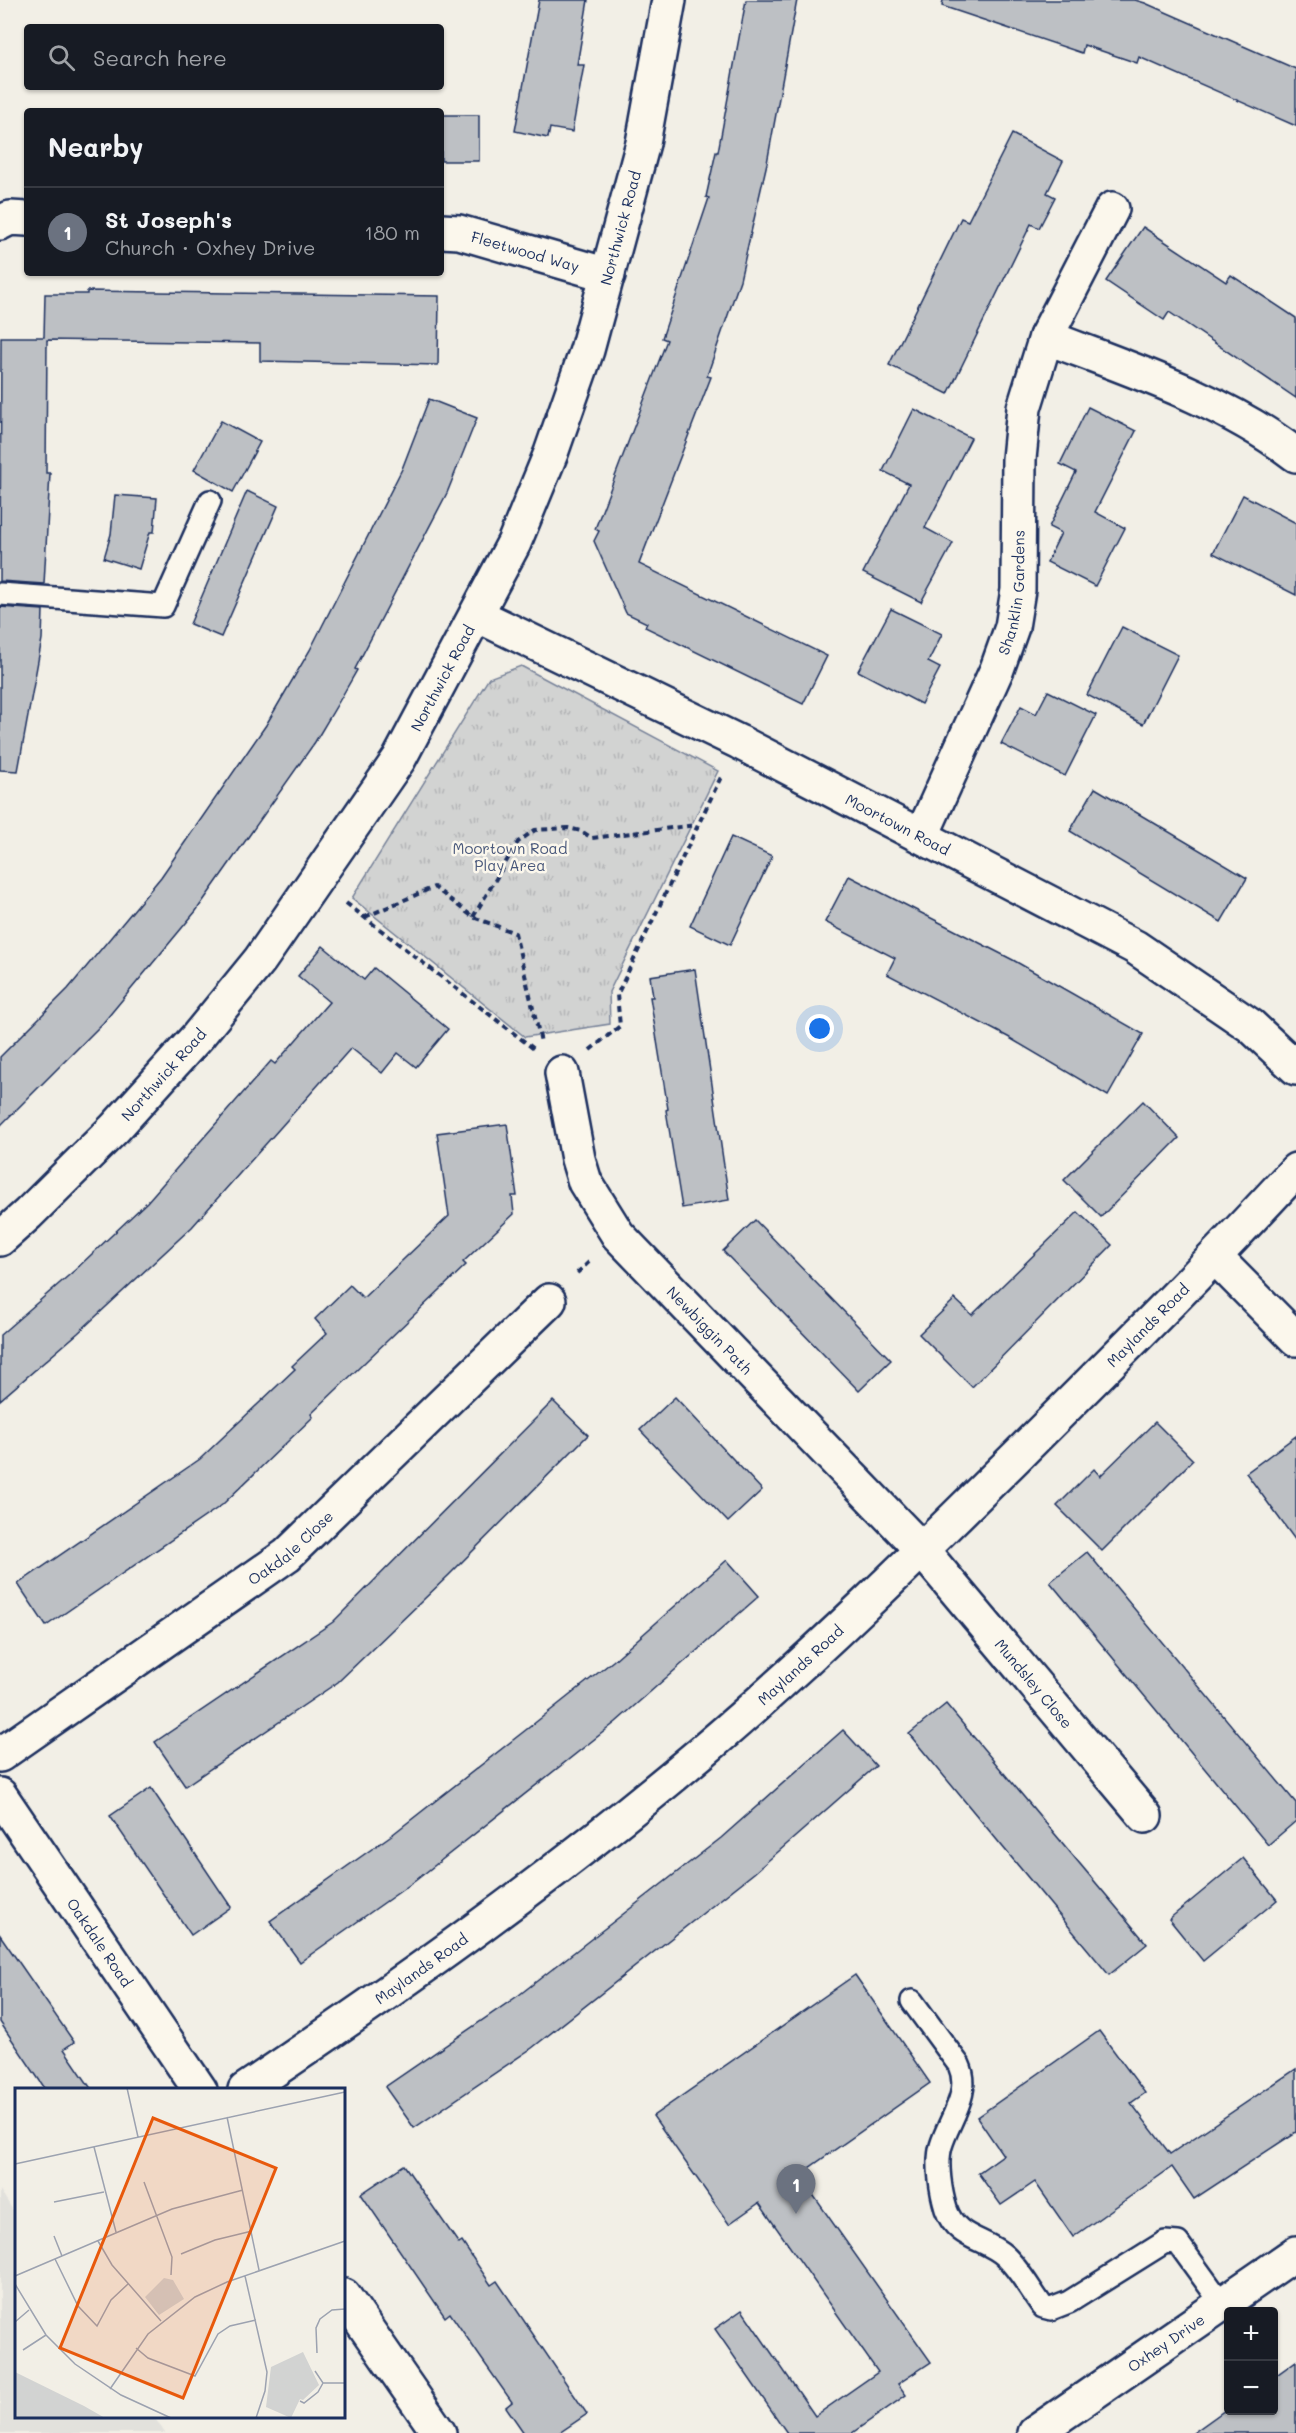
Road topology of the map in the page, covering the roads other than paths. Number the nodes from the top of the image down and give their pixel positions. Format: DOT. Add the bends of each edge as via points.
graph roads {
  1 [pos="669,0"];
  2 [pos="1112,209"];
  3 [pos="24,219"];
  4 [pos="0,223"];
  5 [pos="444,231"];
  6 [pos="608,275"];
  7 [pos="1046,337"];
  8 [pos="1296,455"];
  9 [pos="210,501"];
  10 [pos="0,594"];
  11 [pos="477,615"];
  12 [pos="922,835"];
  13 [pos="553,1066"];
  14 [pos="1296,1068"];
  15 [pos="1296,1170"];
  16 [pos="0,1239"];
  17 [pos="1216,1258"];
  18 [pos="549,1301"];
  19 [pos="1296,1339"];
  20 [pos="922,1550"];
  21 [pos="0,1755"];
  22 [pos="0,1795"];
  23 [pos="1145,1816"];
  24 [pos="912,2001"];
  25 [pos="200,2088"];
  26 [pos="248,2088"];
  27 [pos="1296,2253"];
  28 [pos="345,2297"];
  29 [pos="1223,2305"];
  30 [pos="439,2433"];
  31 [pos="1035,2433"];
  1 -- 6 [label="street, Northwick Road" via="643,142"];
  2 -- 7 [label="street, Shanklin Gardens"];
  3 -- 4 [label="street" via="10,218"];
  5 -- 6 [label="street, Fleetwood Way" via="459,232"];
  6 -- 11 [label="street, Northwick Road" via="551,453 514,543"];
  7 -- 8 [label="street" via="1173,387"];
  7 -- 12 [label="street, Shanklin Gardens" via="1024,408 1019,459 1018,590 1011,627 997,669"];
  9 -- 10 [label="lane" via="163,606"];
  11 -- 12 [label="street, Moortown Road"];
  11 -- 16 [label="street, Northwick Road" via="399,759 260,960 115,1128"];
  12 -- 14 [label="street, Moortown Road" via="1135,947 1251,1026"];
  13 -- 20 [label="street, Newbiggin Path" via="585,1182 618,1235"];
  15 -- 17 [label="street, Maylands Road"];
  17 -- 19 [label="street"];
  17 -- 20 [label="street, Maylands Road"];
  18 -- 21 [label="street, Oakdale Close" via="287,1556"];
  20 -- 23 [label="street, Mundsley Close"];
  20 -- 26 [label="street, Maylands Road" via="704,1750 549,1876 381,1999"];
  22 -- 25 [label="street, Oakdale Road"];
  24 -- 29 [label="lane" via="964,2077 963,2092 940,2149 946,2210 957,2229 1006,2258 1043,2307 1051,2309 1068,2302 1172,2241 1178,2243"];
  27 -- 29 [label="street, Oxhey Drive"];
  28 -- 30 [label="street"];
  29 -- 31 [label="street, Oxhey Drive"];
}
